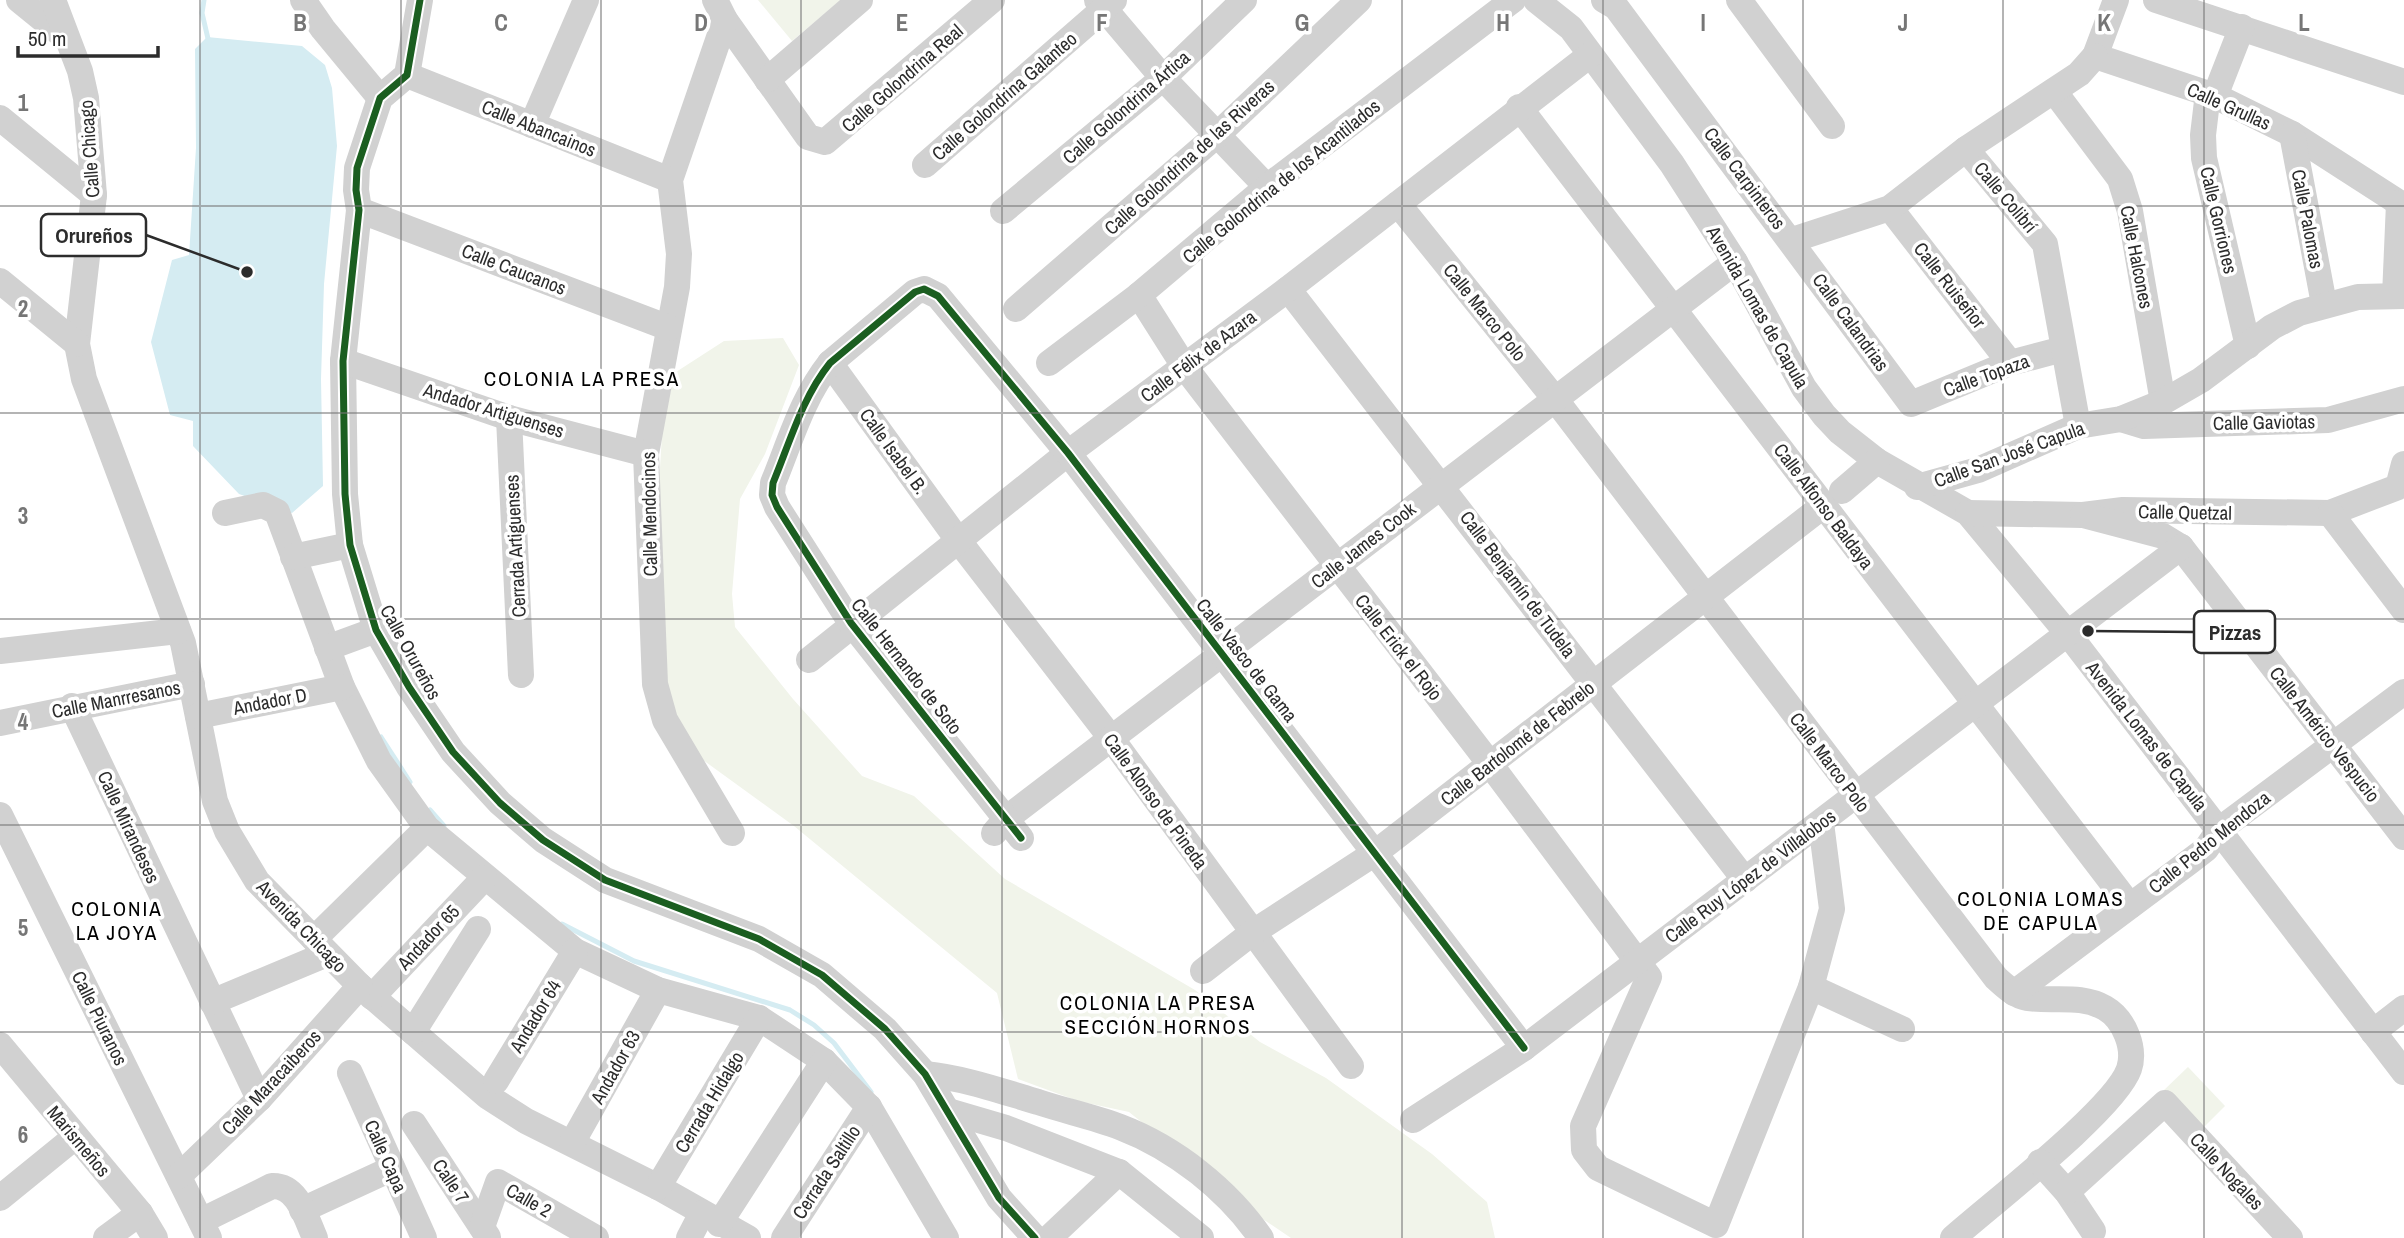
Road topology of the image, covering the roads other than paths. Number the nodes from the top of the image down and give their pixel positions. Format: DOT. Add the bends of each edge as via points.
graph roads {
  1 [pos="19,0"];
  2 [pos="53,0"];
  3 [pos="303,0"];
  4 [pos="420,0"];
  5 [pos="586,0"];
  6 [pos="860,0"];
  7 [pos="992,0"];
  8 [pos="1244,0"];
  9 [pos="1359,0"];
  10 [pos="1513,0"];
  11 [pos="1536,0"];
  12 [pos="1739,0"];
  13 [pos="2116,0"];
  14 [pos="2156,0"];
  15 [pos="1618,2"];
  16 [pos="1105,3"];
  17 [pos="720,10"];
  18 [pos="2242,27"];
  19 [pos="68,40"];
  20 [pos="1590,55"];
  21 [pos="2095,56"];
  22 [pos="407,75"];
  23 [pos="1163,78"];
  24 [pos="767,80"];
  25 [pos="2404,82"];
  26 [pos="2054,91"];
  27 [pos="2212,94"];
  28 [pos="380,98"];
  29 [pos="1519,107"];
  30 [pos="0,118"];
  31 [pos="532,125"];
  32 [pos="1832,126"];
  33 [pos="2292,134"];
  34 [pos="1217,135"];
  35 [pos="1966,149"];
  36 [pos="925,165"];
  37 [pos="670,180"];
  38 [pos="1267,187"];
  39 [pos="94,195"];
  40 [pos="1398,204"];
  41 [pos="2402,204"];
  42 [pos="1890,208"];
  43 [pos="359,210"];
  44 [pos="1003,211"];
  45 [pos="1792,240"];
  46 [pos="1735,262"];
  47 [pos="0,281"];
  48 [pos="1288,289"];
  49 [pos="1139,295"];
  50 [pos="2400,296"];
  51 [pos="2324,304"];
  52 [pos="1016,309"];
  53 [pos="1675,309"];
  54 [pos="669,328"];
  55 [pos="77,344"];
  56 [pos="2248,346"];
  57 [pos="2063,349"];
  58 [pos="343,361"];
  59 [pos="830,363"];
  60 [pos="1049,363"];
  61 [pos="2010,363"];
  62 [pos="1184,366"];
  63 [pos="1555,399"];
  64 [pos="2404,399"];
  65 [pos="2163,402"];
  66 [pos="1911,404"];
  67 [pos="509,418"];
  68 [pos="2121,419"];
  69 [pos="2077,426"];
  70 [pos="1068,453"];
  71 [pos="646,454"];
  72 [pos="1877,461"];
  73 [pos="2401,475"];
  74 [pos="1442,484"];
  75 [pos="1917,487"];
  76 [pos="1833,499"];
  77 [pos="225,513"];
  78 [pos="1968,513"];
  79 [pos="2330,513"];
  80 [pos="2083,515"];
  81 [pos="958,540"];
  82 [pos="350,545"];
  83 [pos="2181,547"];
  84 [pos="294,557"];
  85 [pos="1336,566"];
  86 [pos="1704,597"];
  87 [pos="2404,610"];
  88 [pos="851,623"];
  89 [pos="0,628"];
  90 [pos="376,630"];
  91 [pos="178,631"];
  92 [pos="2068,635"];
  93 [pos="327,648"];
  94 [pos="9,650"];
  95 [pos="1223,654"];
  96 [pos="809,660"];
  97 [pos="522,675"];
  98 [pos="192,684"];
  99 [pos="1594,684"];
  100 [pos="342,687"];
  101 [pos="2404,692"];
  102 [pos="1976,704"];
  103 [pos="72,706"];
  104 [pos="198,716"];
  105 [pos="0,723"];
  106 [pos="1111,738"];
  107 [pos="2332,745"];
  108 [pos="1490,764"];
  109 [pos="1856,796"];
  110 [pos="0,815"];
  111 [pos="1821,823"];
  112 [pos="427,828"];
  113 [pos="1007,830"];
  114 [pos="2219,830"];
  115 [pos="732,833"];
  116 [pos="2404,837"];
  117 [pos="1375,853"];
  118 [pos="484,877"];
  119 [pos="1745,880"];
  120 [pos="2130,906"];
  121 [pos="478,929"];
  122 [pos="1252,933"];
  123 [pos="320,946"];
  124 [pos="575,951"];
  125 [pos="1639,961"];
  126 [pos="1203,971"];
  127 [pos="1811,987"];
  128 [pos="658,990"];
  129 [pos="366,991"];
  130 [pos="2014,993"];
  131 [pos="212,1002"];
  132 [pos="2404,1008"];
  133 [pos="759,1018"];
  134 [pos="1902,1029"];
  135 [pos="2374,1031"];
  136 [pos="413,1032"];
  137 [pos="1524,1048"];
  138 [pos="3,1055"];
  139 [pos="824,1061"];
  140 [pos="1351,1066"];
  141 [pos="2404,1072"];
  142 [pos="350,1073"];
  143 [pos="925,1074"];
  144 [pos="496,1081"];
  145 [pos="259,1099"];
  146 [pos="869,1107"];
  147 [pos="948,1111"];
  148 [pos="1413,1120"];
  149 [pos="414,1124"];
  150 [pos="75,1136"];
  151 [pos="572,1143"];
  152 [pos="2040,1162"];
  153 [pos="391,1169"];
  154 [pos="1119,1172"];
  155 [pos="179,1176"];
  156 [pos="658,1187"];
  157 [pos="2067,1192"];
  158 [pos="0,1198"];
  159 [pos="302,1210"];
  160 [pos="140,1213"];
  161 [pos="710,1218"];
  162 [pos="205,1229"];
  163 [pos="2094,1231"];
  164 [pos="485,1232"];
  165 [pos="589,1236"];
  166 [pos="1194,1236"];
  167 [pos="106,1238"];
  168 [pos="155,1238"];
  169 [pos="315,1238"];
  170 [pos="424,1238"];
  171 [pos="689,1238"];
  172 [pos="747,1238"];
  173 [pos="783,1238"];
  174 [pos="946,1238"];
  175 [pos="1035,1238"];
  176 [pos="1049,1238"];
  177 [pos="1261,1238"];
  178 [pos="1953,1238"];
  179 [pos="2290,1238"];
  1 -- 19 [label="street"];
  2 -- 19 [label="street, Calle Chicago"];
  3 -- 28 [label="street"];
  4 -- 22 [label="street"];
  5 -- 31 [label="street"];
  6 -- 24 [label="street"];
  7 -- 24 [label="street, Calle Golondrina Real" via="833,138 816,142 808,137"];
  8 -- 23 [label="street, Calle Golondrina Ártica"];
  9 -- 34 [label="street, Calle Golondrina de las Riveras"];
  10 -- 38 [label="street, Calle Golondrina de los Acantilados"];
  11 -- 20 [label="street, Avenida Lomas de Capula" via="1571,28"];
  12 -- 32 [label="street"];
  13 -- 21 [label="street"];
  14 -- 18 [label="street"];
  15 -- 45 [label="street, Calle Carpinteros"];
  16 -- 23 [label="street"];
  16 -- 36 [label="street, Calle Golondrina Galanteo"];
  17 -- 24 [label="street"];
  17 -- 37 [label="street, Calle Mendocinos"];
  18 -- 25 [label="street"];
  18 -- 27 [label="street, Calle Gorriones"];
  19 -- 39 [label="street, Calle Chicago" via="86,98"];
  20 -- 29 [label="street, Calle Félix de Azara"];
  20 -- 46 [label="street, Avenida Lomas de Capula" via="1672,164"];
  21 -- 26 [label="street, Calle Carpinteros"];
  21 -- 27 [label="street, Calle Grullas"];
  22 -- 28 [label="street"];
  22 -- 31 [label="street, Calle Abancainos"];
  23 -- 34 [label="street"];
  23 -- 44 [label="street, Calle Golondrina Ártica"];
  26 -- 35 [label="street, Calle Carpinteros"];
  26 -- 65 [label="street, Calle Halcones" via="2120,179 2130,211"];
  27 -- 33 [label="street, Calle Grullas"];
  27 -- 56 [label="street, Calle Gorriones" via="2203,135 2204,158"];
  28 -- 43 [label="street, Calle Orureños" via="357,168"];
  29 -- 40 [label="street, Calle Félix de Azara"];
  29 -- 53 [label="street, Calle Alfonso Baldaya"];
  30 -- 39 [label="street"];
  31 -- 37 [label="street, Calle Abancainos"];
  33 -- 41 [label="street, Calle Grullas"];
  33 -- 51 [label="street, Calle Palomas"];
  34 -- 38 [label="street"];
  34 -- 52 [label="street, Calle Golondrina de las Riveras"];
  35 -- 42 [label="street, Calle Carpinteros"];
  35 -- 57 [label="street, Calle Colibrí" via="2045,244"];
  37 -- 54 [label="street, Calle Mendocinos" via="679,254"];
  38 -- 49 [label="street, Calle Golondrina de los Acantilados"];
  39 -- 55 [label="street, Calle Chicago"];
  40 -- 48 [label="street, Calle Félix de Azara"];
  40 -- 63 [label="street, Calle Marco Polo"];
  41 -- 50 [label="street"];
  42 -- 45 [label="street, Calle Carpinteros"];
  42 -- 61 [label="street, Calle Ruiseñor"];
  43 -- 54 [label="street, Calle Caucanos"];
  43 -- 58 [label="street, Calle Orureños"];
  45 -- 66 [label="street, Calle Calandrias"];
  46 -- 53 [label="street, Calle James Cook"];
  46 -- 72 [label="street, Avenida Lomas de Capula" via="1804,388 1840,432"];
  47 -- 55 [label="street"];
  48 -- 62 [label="street, Calle Félix de Azara"];
  48 -- 74 [label="street, Calle Benjamín de Tudela"];
  49 -- 60 [label="street, Calle Golondrina de los Acantilados"];
  49 -- 62 [label="street, Calle Erick el Rojo"];
  50 -- 51 [label="street, Calle San José Capula"];
  51 -- 56 [label="street, Calle San José Capula" via="2272,327"];
  53 -- 63 [label="street, Calle James Cook"];
  53 -- 76 [label="street, Calle Alfonso Baldaya"];
  54 -- 71 [label="street, Calle Mendocinos"];
  55 -- 91 [label="street, Avenida Chicago" via="103,434"];
  56 -- 65 [label="street, Calle San José Capula"];
  57 -- 61 [label="street, Calle Topaza"];
  57 -- 69 [label="street"];
  58 -- 67 [label="street, Andador Artiguenses"];
  58 -- 82 [label="street, Calle Orureños"];
  59 -- 70 [label="street, Calle Vasco de Gama" via="924,289 938,296"];
  59 -- 81 [label="street, Calle Isabel B."];
  59 -- 88 [label="street, Calle Hernando de Soto" via="810,391 772,495"];
  61 -- 66 [label="street, Calle Topaza"];
  62 -- 70 [label="street, Calle Félix de Azara"];
  62 -- 85 [label="street, Calle Erick el Rojo"];
  63 -- 74 [label="street, Calle James Cook"];
  63 -- 86 [label="street, Calle Marco Polo"];
  64 -- 68 [label="street, Calle Gaviotas" via="2328,420 2144,426"];
  65 -- 68 [label="street, Calle San José Capula"];
  67 -- 71 [label="street, Andador Artiguenses"];
  67 -- 97 [label="street, Cerrada Artiguenses"];
  68 -- 69 [label="street, Calle San José Capula"];
  69 -- 75 [label="street, Calle San José Capula" via="1978,470"];
  70 -- 81 [label="street, Calle Félix de Azara"];
  70 -- 95 [label="street, Calle Vasco de Gama"];
  71 -- 115 [label="street, Calle Mendocinos" via="655,684 665,720"];
  72 -- 75 [label="street, Avenida Lomas de Capula"];
  72 -- 76 [label="street, Calle Bartolomé de Febrelo"];
  73 -- 79 [label="street, Calle Quetzal"];
  74 -- 85 [label="street, Calle James Cook"];
  74 -- 99 [label="street, Calle Benjamín de Tudela"];
  75 -- 78 [label="street, Avenida Lomas de Capula"];
  76 -- 86 [label="street, Calle Bartolomé de Febrelo"];
  76 -- 102 [label="street, Calle Alfonso Baldaya"];
  77 -- 84 [label="street" via="263,505 277,512"];
  78 -- 80 [label="street, Calle Quetzal"];
  78 -- 92 [label="street, Avenida Lomas de Capula"];
  79 -- 80 [label="street, Calle Quetzal" via="2123,510"];
  79 -- 87 [label="street"];
  80 -- 83 [label="street, Calle Américo Vespucio" via="2163,536"];
  81 -- 88 [label="street, Calle Félix de Azara"];
  81 -- 106 [label="street, Calle Alonso de Pineda"];
  82 -- 84 [label="street"];
  82 -- 90 [label="street, Calle Orureños"];
  83 -- 92 [label="street, Calle Ruy López de Villalobos"];
  83 -- 107 [label="street, Calle Américo Vespucio"];
  84 -- 93 [label="street"];
  85 -- 95 [label="street, Calle James Cook"];
  85 -- 108 [label="street, Calle Erick el Rojo"];
  86 -- 99 [label="street, Calle Bartolomé de Febrelo"];
  86 -- 109 [label="street, Calle Marco Polo"];
  88 -- 96 [label="street, Calle Félix de Azara"];
  88 -- 113 [label="street, Calle Hernando de Soto"];
  89 -- 94 [label="street"];
  90 -- 93 [label="street"];
  90 -- 143 [label="street, Calle Orureños" via="453,752 500,803 543,840 605,880 758,939 822,975 885,1029"];
  91 -- 94 [label="street"];
  91 -- 98 [label="street, Avenida Chicago"];
  92 -- 102 [label="street, Calle Ruy López de Villalobos"];
  92 -- 114 [label="street, Avenida Lomas de Capula"];
  93 -- 100 [label="street"];
  95 -- 106 [label="street, Calle James Cook"];
  95 -- 117 [label="street, Calle Vasco de Gama"];
  98 -- 103 [label="street, Calle Manrresanos"];
  98 -- 104 [label="street, Avenida Chicago"];
  99 -- 108 [label="street, Calle Bartolomé de Febrelo"];
  99 -- 119 [label="street, Calle Benjamín de Tudela"];
  100 -- 104 [label="street, Andador D"];
  100 -- 112 [label="street" via="379,761"];
  101 -- 107 [label="street, Calle Pedro Mendoza"];
  102 -- 109 [label="street, Calle Ruy López de Villalobos"];
  102 -- 120 [label="street, Calle Alfonso Baldaya"];
  103 -- 105 [label="street, Calle Manrresanos"];
  103 -- 131 [label="street, Calle Mirandeses"];
  104 -- 123 [label="street, Avenida Chicago" via="215,801 228,831 257,881"];
  106 -- 113 [label="street, Calle James Cook"];
  106 -- 122 [label="street, Calle Alonso de Pineda"];
  107 -- 114 [label="street, Calle Pedro Mendoza"];
  107 -- 116 [label="street, Calle Américo Vespucio"];
  108 -- 117 [label="street, Calle Bartolomé de Febrelo"];
  108 -- 125 [label="street, Calle Erick el Rojo"];
  109 -- 111 [label="street, Calle Ruy López de Villalobos"];
  109 -- 130 [label="street, Calle Marco Polo" via="1996,978"];
  110 -- 155 [label="street, Calle Piuranos"];
  111 -- 119 [label="street, Calle Ruy López de Villalobos"];
  111 -- 127 [label="street" via="1832,909"];
  112 -- 118 [label="street"];
  112 -- 123 [label="street"];
  114 -- 120 [label="street, Calle Pedro Mendoza" via="2206,849"];
  114 -- 135 [label="street, Avenida Lomas de Capula"];
  117 -- 122 [label="street, Calle Bartolomé de Febrelo"];
  117 -- 137 [label="street, Calle Vasco de Gama"];
  118 -- 124 [label="street"];
  118 -- 129 [label="street, Andador 65"];
  119 -- 125 [label="street, Calle Ruy López de Villalobos"];
  120 -- 130 [label="street, Calle Pedro Mendoza"];
  121 -- 136 [label="street"];
  122 -- 126 [label="street, Calle Bartolomé de Febrelo"];
  122 -- 140 [label="street, Calle Alonso de Pineda"];
  123 -- 129 [label="street, Avenida Chicago"];
  123 -- 131 [label="street"];
  124 -- 128 [label="street"];
  124 -- 144 [label="street, Andador 64"];
  125 -- 127 [label="street" via="1649,977 1583,1126 1584,1150 1598,1168 1716,1225"];
  125 -- 137 [label="street, Calle Ruy López de Villalobos"];
  127 -- 134 [label="street"];
  128 -- 133 [label="street"];
  128 -- 151 [label="street, Andador 63"];
  129 -- 136 [label="street, Avenida Chicago"];
  129 -- 145 [label="street, Calle Maracaiberos"];
  130 -- 152 [label="street" via="2026,998 2086,1000 2105,1008 2125,1030 2129,1047 2129,1068 2111,1095"];
  131 -- 145 [label="street, Calle Mirandeses"];
  132 -- 135 [label="street"];
  133 -- 139 [label="street"];
  133 -- 156 [label="street, Cerrada Hidalgo"];
  135 -- 141 [label="street, Avenida Lomas de Capula"];
  136 -- 151 [label="street, Avenida Chicago" via="487,1096"];
  137 -- 148 [label="street, Calle Ruy López de Villalobos"];
  138 -- 150 [label="street, Marismeños"];
  139 -- 146 [label="street"];
  139 -- 161 [label="street"];
  142 -- 153 [label="street, Calle Capa"];
  143 -- 147 [label="street, Calle Orureños"];
  143 -- 177 [label="street" via="958,1077 1121,1127 1171,1153 1214,1186 1245,1214"];
  145 -- 155 [label="street, Calle Maracaiberos"];
  146 -- 173 [label="street, Cerrada Saltillo"];
  146 -- 174 [label="street"];
  147 -- 154 [label="street"];
  147 -- 175 [label="street, Calle Orureños" via="999,1198"];
  149 -- 164 [label="street, Calle 7"];
  150 -- 158 [label="street"];
  150 -- 160 [label="street, Marismeños"];
  151 -- 156 [label="street, Avenida Chicago"];
  152 -- 157 [label="street"];
  152 -- 178 [label="street"];
  153 -- 159 [label="street"];
  153 -- 170 [label="street, Calle Capa"];
  154 -- 166 [label="street"];
  154 -- 176 [label="street"];
  155 -- 162 [label="street, Calle Piuranos"];
  156 -- 161 [label="street, Avenida Chicago"];
  157 -- 163 [label="street"];
  157 -- 179 [label="street, Calle Nogales" via="2165,1103"];
  159 -- 162 [label="street" via="291,1191 272,1186"];
  159 -- 169 [label="street"];
  160 -- 167 [label="street"];
  160 -- 168 [label="street, Marismeños"];
  161 -- 171 [label="street"];
  161 -- 172 [label="street, Avenida Chicago"];
  164 -- 165 [label="street, Calle 2" via="498,1182"];
}
